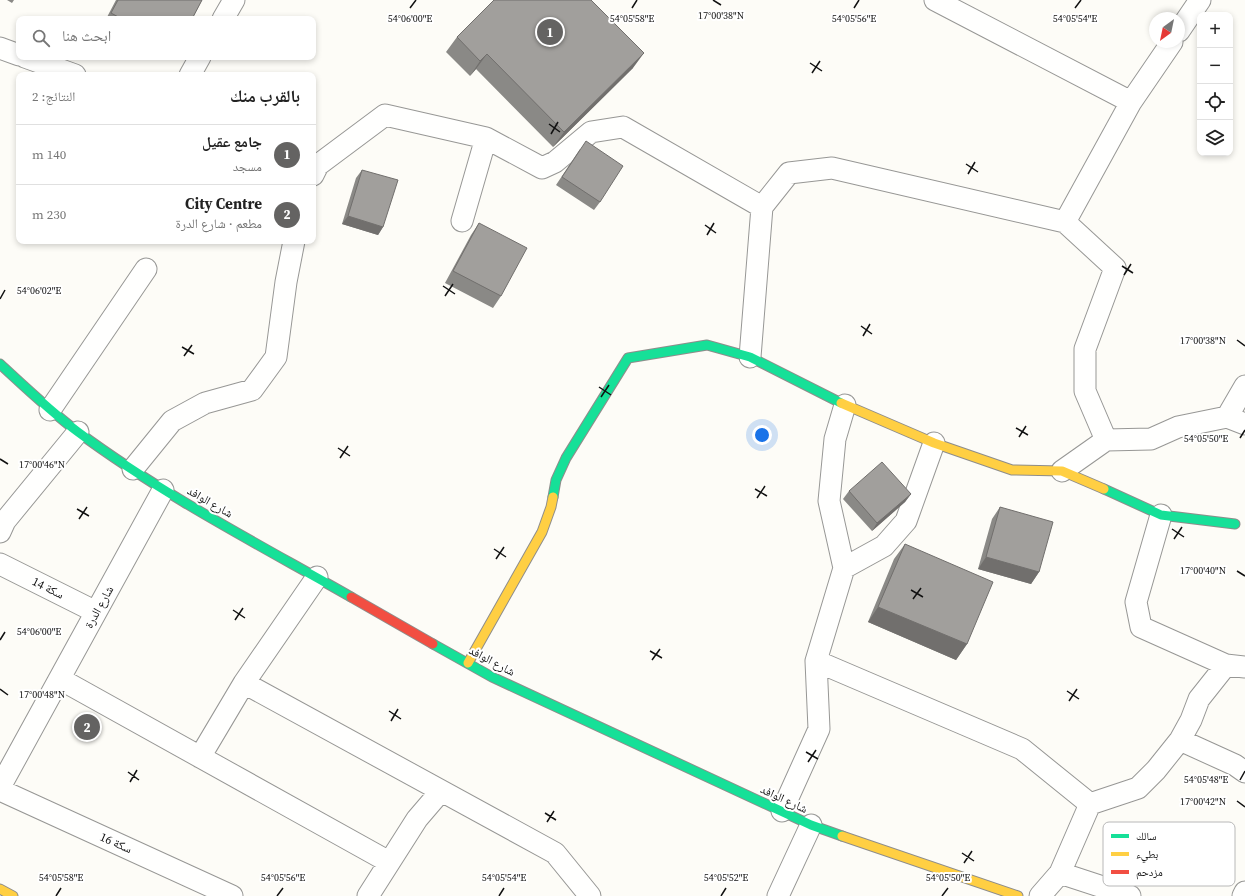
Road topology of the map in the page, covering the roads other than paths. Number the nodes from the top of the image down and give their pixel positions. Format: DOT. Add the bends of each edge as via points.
graph roads {
  1 [pos="234,0"];
  2 [pos="935,0"];
  3 [pos="1200,0"];
  4 [pos="225,16"];
  5 [pos="1185,22"];
  6 [pos="0,48"];
  7 [pos="1168,48"];
  8 [pos="16,54"];
  9 [pos="33,60"];
  10 [pos="198,60"];
  11 [pos="67,72"];
  12 [pos="192,72"];
  13 [pos="1131,102"];
  14 [pos="486,138"];
  15 [pos="316,167"];
  16 [pos="762,207"];
  17 [pos="462,221"];
  18 [pos="1065,222"];
  19 [pos="293,244"];
  20 [pos="146,269"];
  21 [pos="750,357"];
  22 [pos="0,364"];
  23 [pos="1245,386"];
  24 [pos="845,405"];
  25 [pos="50,410"];
  26 [pos="1236,420"];
  27 [pos="78,432"];
  28 [pos="1106,440"];
  29 [pos="934,443"];
  30 [pos="133,469"];
  31 [pos="1062,471"];
  32 [pos="163,490"];
  33 [pos="1161,515"];
  34 [pos="1235,524"];
  35 [pos="0,532"];
  36 [pos="0,564"];
  37 [pos="844,568"];
  38 [pos="317,577"];
  39 [pos="96,612"];
  40 [pos="816,661"];
  41 [pos="468,663"];
  42 [pos="1236,666"];
  43 [pos="60,679"];
  44 [pos="244,683"];
  45 [pos="1180,740"];
  46 [pos="200,757"];
  47 [pos="1245,772"];
  48 [pos="0,787"];
  49 [pos="0,790"];
  50 [pos="441,791"];
  51 [pos="1090,804"];
  52 [pos="782,811"];
  53 [pos="811,825"];
  54 [pos="388,862"];
  55 [pos="1060,873"];
  56 [pos="0,889"];
  57 [pos="1245,892"];
  58 [pos="13,896"];
  59 [pos="232,896"];
  60 [pos="368,896"];
  61 [pos="590,896"];
  62 [pos="778,896"];
  63 [pos="1018,896"];
  64 [pos="1040,896"];
  65 [pos="1130,896"];
  66 [pos="1243,896"];
  1 -- 4 [label="street"];
  2 -- 13 [label="street"];
  3 -- 5 [label="street"];
  6 -- 8 [label="street"];
  7 -- 13 [label="street"];
  9 -- 11 [label="street"];
  10 -- 12 [label="street"];
  13 -- 18 [label="street"];
  14 -- 15 [label="street" via="385,115"];
  14 -- 16 [label="street" via="542,168 555,162 591,132 623,127"];
  14 -- 17 [label="street"];
  16 -- 18 [label="street" via="788,173 832,168"];
  16 -- 21 [label="street"];
  18 -- 28 [label="street" via="1115,268 1084,349 1085,391"];
  19 -- 30 [label="street" via="276,357 252,390 205,403 172,421"];
  20 -- 25 [label="street"];
  21 -- 24 [label="street"];
  21 -- 41 [label="street" via="707,345 628,358 566,458 556,480 551,508 542,532"];
  22 -- 25 [label="street, شارع الوافد"];
  23 -- 26 [label="street"];
  24 -- 29 [label="street"];
  24 -- 37 [label="street" via="834,438 829,501"];
  25 -- 27 [label="street, شارع الوافد"];
  26 -- 28 [label="street" via="1178,427 1151,439"];
  27 -- 30 [label="street, شارع الوافد"];
  27 -- 35 [label="street" via="5,521"];
  28 -- 31 [label="street"];
  29 -- 31 [label="street" via="1012,470"];
  29 -- 37 [label="street" via="906,521 884,546"];
  30 -- 32 [label="street, شارع الوافد"];
  31 -- 33 [label="street"];
  32 -- 38 [label="street, شارع الوافد"];
  32 -- 39 [label="street, شارع الدرة"];
  33 -- 34 [label="street"];
  33 -- 42 [label="street" via="1136,602 1141,626"];
  36 -- 39 [label="street, سكة 14"];
  37 -- 40 [label="street"];
  38 -- 41 [label="street, شارع الوافد"];
  38 -- 44 [label="street"];
  39 -- 43 [label="street, شارع الدرة"];
  40 -- 51 [label="street" via="1022,749"];
  40 -- 52 [label="street" via="819,729"];
  41 -- 52 [label="street, شارع الوافد" via="492,677"];
  42 -- 45 [label="street" via="1199,699"];
  43 -- 46 [label="street"];
  43 -- 48 [label="street, شارع الدرة"];
  44 -- 46 [label="street"];
  44 -- 50 [label="street"];
  45 -- 47 [label="street" via="1235,764"];
  45 -- 51 [label="street" via="1138,788"];
  46 -- 54 [label="street"];
  49 -- 59 [label="street, سكة 16"];
  50 -- 54 [label="street" via="417,819"];
  50 -- 61 [label="street" via="555,853"];
  51 -- 55 [label="street"];
  52 -- 53 [label="street, شارع الوافد"];
  53 -- 62 [label="street"];
  53 -- 63 [label="street, شارع الوافد"];
  54 -- 60 [label="street"];
  55 -- 64 [label="street"];
  55 -- 65 [label="street"];
  56 -- 58 [label="street"];
  57 -- 66 [label="street"];
}
